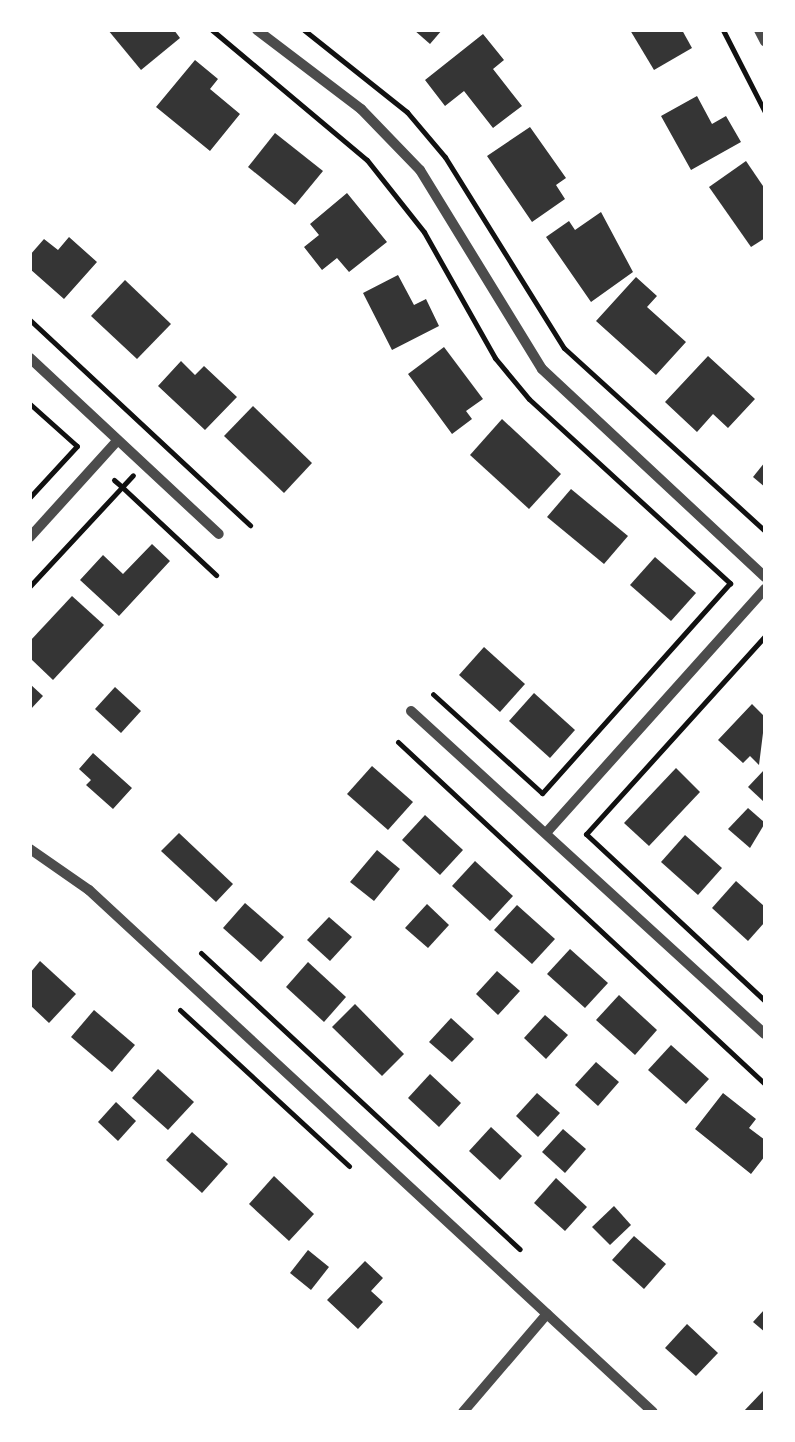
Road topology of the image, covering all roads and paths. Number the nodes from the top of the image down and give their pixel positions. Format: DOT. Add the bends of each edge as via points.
graph roads {
  1 [pos="212,30"];
  2 [pos="257,30"];
  3 [pos="304,30"];
  4 [pos="723,30"];
  5 [pos="759,30"];
  6 [pos="765,42"];
  7 [pos="765,112"];
  8 [pos="30,320"];
  9 [pos="30,358"];
  10 [pos="30,404"];
  11 [pos="98,422"];
  12 [pos="117,441"];
  13 [pos="76,446"];
  14 [pos="84,453"];
  15 [pos="30,496"];
  16 [pos="250,525"];
  17 [pos="765,532"];
  18 [pos="219,534"];
  19 [pos="30,537"];
  20 [pos="216,575"];
  21 [pos="765,577"];
  22 [pos="30,586"];
  23 [pos="765,589"];
  24 [pos="765,636"];
  25 [pos="433,694"];
  26 [pos="411,710"];
  27 [pos="398,742"];
  28 [pos="579,828"];
  29 [pos="546,833"];
  30 [pos="586,834"];
  31 [pos="30,850"];
  32 [pos="201,953"];
  33 [pos="765,1000"];
  34 [pos="180,1010"];
  35 [pos="765,1034"];
  36 [pos="765,1084"];
  37 [pos="349,1166"];
  38 [pos="520,1249"];
  39 [pos="547,1314"];
  40 [pos="464,1412"];
  41 [pos="653,1412"];
  1 -- 25 [label="path" via="367,160 424,232 495,358 529,399 730,583 542,793"];
  2 -- 21 [label="street" via="362,109 420,170 542,369"];
  3 -- 17 [label="path" via="407,112 445,157 564,348"];
  4 -- 7 [label="path"];
  5 -- 6 [label="street"];
  8 -- 16 [label="path"];
  9 -- 11 [label="street"];
  10 -- 13 [label="path"];
  11 -- 12 [label="street"];
  11 -- 13 [label="path"];
  12 -- 18 [label="street"];
  12 -- 19 [label="street"];
  13 -- 14 [label="path"];
  13 -- 15 [label="path"];
  20 -- 22 [label="path" via="122,487"];
  23 -- 29 [label="street"];
  24 -- 30 [label="path"];
  26 -- 29 [label="street"];
  27 -- 36 [label="path"];
  28 -- 30 [label="path"];
  29 -- 35 [label="street"];
  30 -- 33 [label="path"];
  31 -- 39 [label="street" via="89,890"];
  32 -- 38 [label="path"];
  34 -- 37 [label="path"];
  39 -- 40 [label="street"];
  39 -- 41 [label="street"];
}
